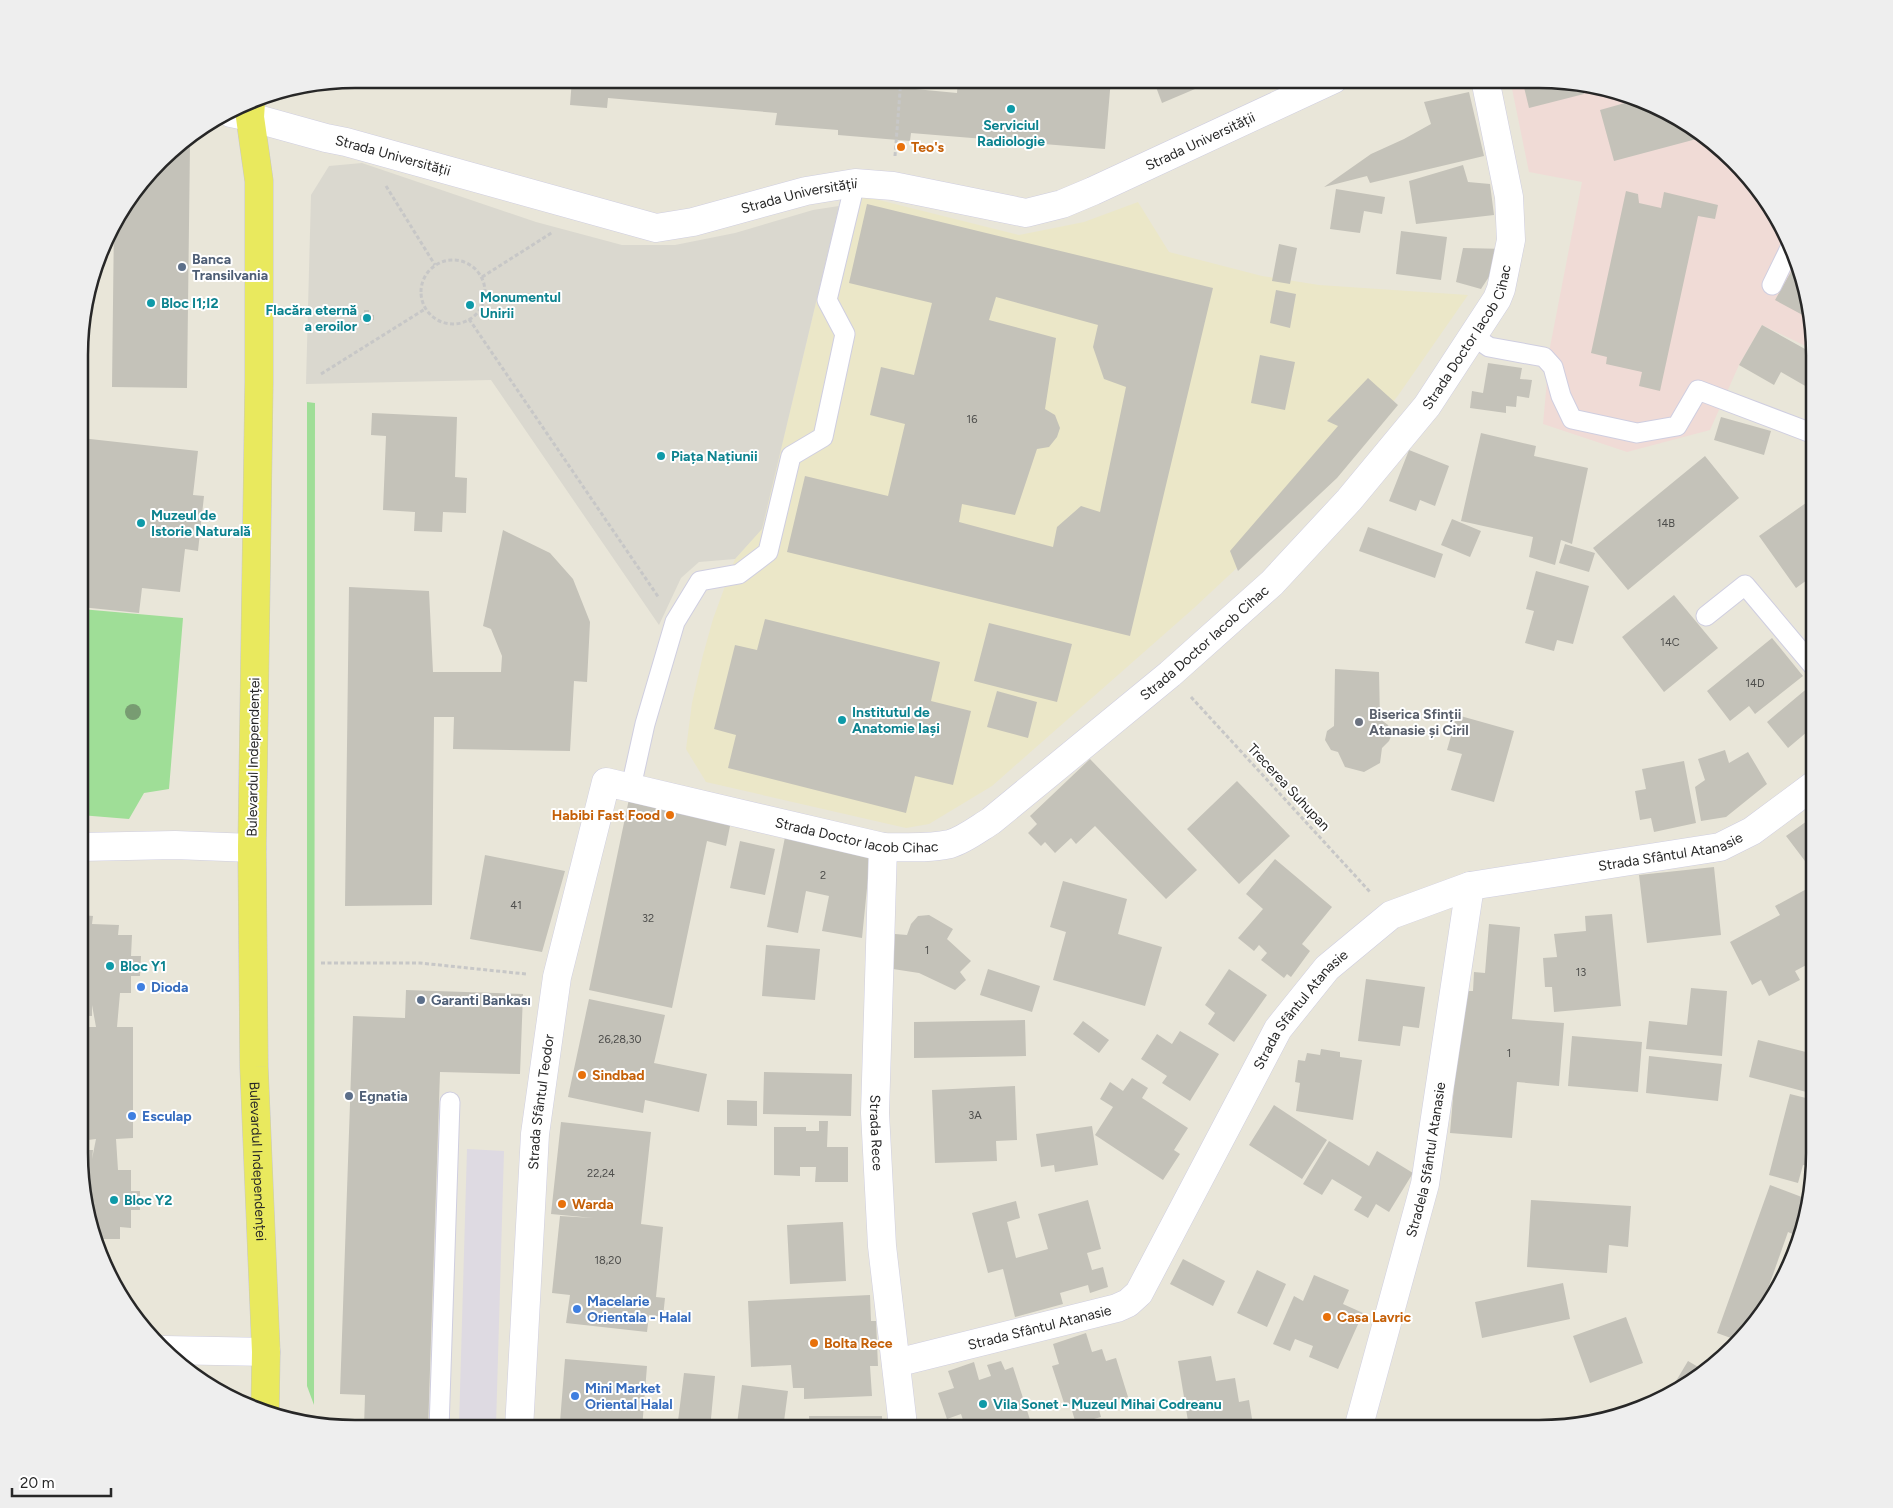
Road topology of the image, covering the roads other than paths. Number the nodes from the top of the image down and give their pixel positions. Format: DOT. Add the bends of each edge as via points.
graph roads {
  1 [pos="1315,88"];
  2 [pos="1487,88"];
  3 [pos="244,111"];
  4 [pos="855,183"];
  5 [pos="1786,256"];
  6 [pos="1772,285"];
  7 [pos="1473,336"];
  8 [pos="1806,431"];
  9 [pos="1706,616"];
  10 [pos="1806,657"];
  11 [pos="619,785"];
  12 [pos="1806,791"];
  13 [pos="883,847"];
  14 [pos="88,848"];
  15 [pos="252,848"];
  16 [pos="1470,886"];
  17 [pos="450,1102"];
  18 [pos="174,1350"];
  19 [pos="266,1352"];
  20 [pos="896,1363"];
  21 [pos="265,1405"];
  22 [pos="439,1420"];
  23 [pos="519,1420"];
  24 [pos="905,1420"];
  25 [pos="1360,1420"];
  1 -- 4 [label="street, Strada Universității" via="1093,191 1062,204 1026,213 893,186"];
  2 -- 7 [label="street, Strada Doctor Iacob Cihac" via="1508,196 1511,240 1501,289"];
  3 -- 4 [label="street, Strada Universității" via="326,138 656,228 693,222 806,191"];
  3 -- 15 [label="main road, Bulevardul Independenței" via="259,181"];
  4 -- 11 [label="lane" via="828,300 845,334 823,436 791,456 768,552 738,574 700,581 675,622 645,724"];
  5 -- 6 [label="lane"];
  7 -- 8 [label="lane" via="1489,347 1544,357 1554,367 1560,396 1572,419 1637,433 1677,426 1698,390"];
  7 -- 13 [label="street, Strada Doctor Iacob Cihac" via="1428,406 1349,500 1272,583 1170,674 991,821 966,837 928,847"];
  9 -- 10 [label="lane" via="1745,585"];
  11 -- 13 [label="street, Strada Doctor Iacob Cihac"];
  11 -- 23 [label="street, Strada Sfântul Teodor" via="556,977 535,1134"];
  12 -- 16 [label="street, Strada Sfântul Atanasie" via="1752,831 1720,847"];
  13 -- 20 [label="street, Strada Rece" via="876,1113 882,1246"];
  14 -- 15 [label="street"];
  15 -- 19 [label="main road, Bulevardul Independenței" via="254,1067"];
  16 -- 20 [label="street, Strada Sfântul Atanasie" via="1391,915 1327,968 1278,1029 1139,1293 1128,1303"];
  16 -- 25 [label="street, Stradela Sfântul Atanasie" via="1425,1184"];
  17 -- 22 [label="lane"];
  18 -- 19 [label="street"];
  19 -- 21 [label="main road, Bulevardul Independenței"];
  20 -- 24 [label="street, Strada Rece"];
}
